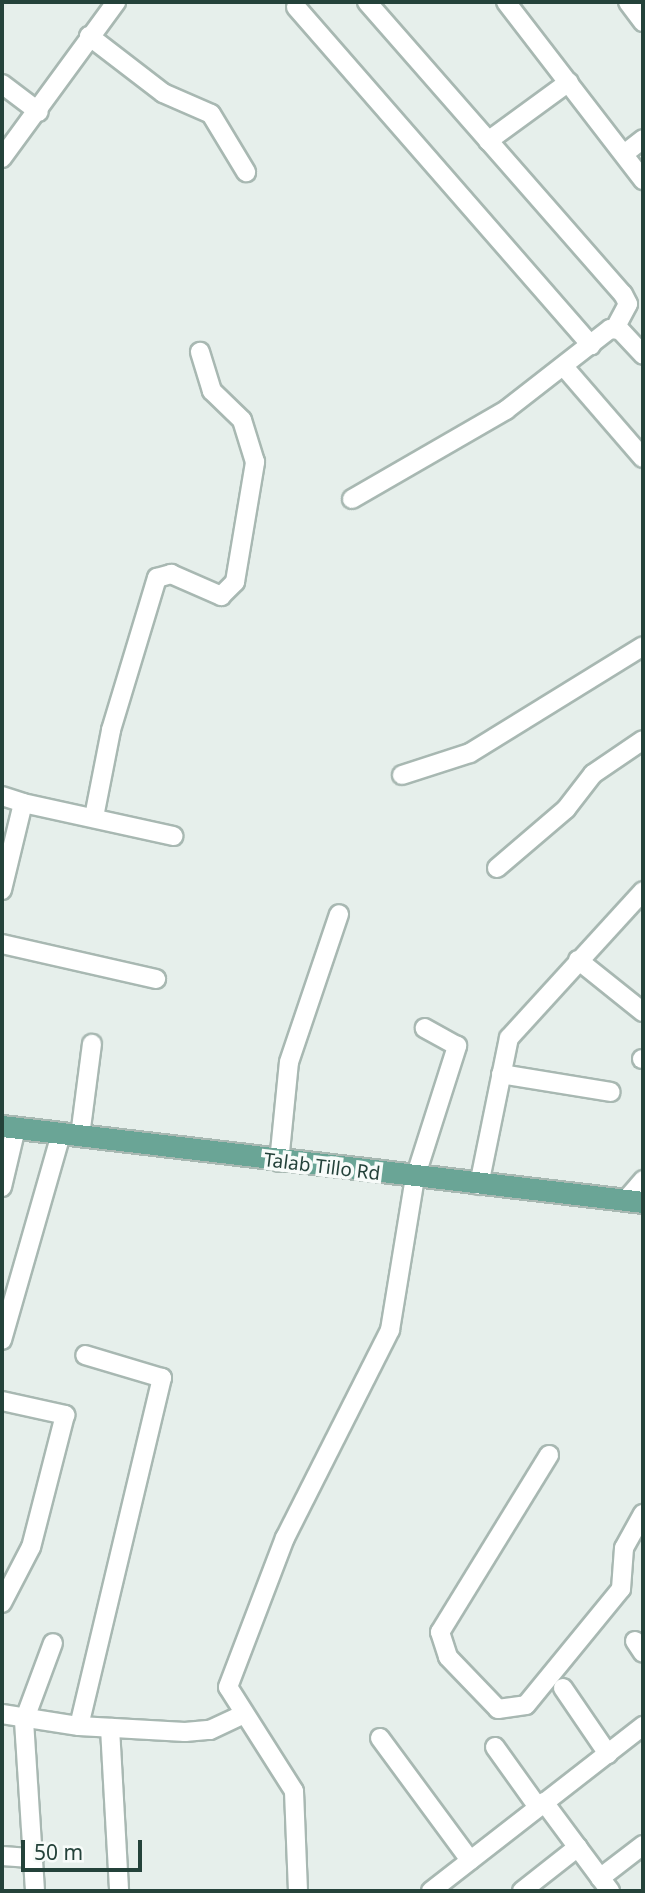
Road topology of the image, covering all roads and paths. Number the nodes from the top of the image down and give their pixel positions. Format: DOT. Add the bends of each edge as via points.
graph roads {
  1 [pos="116,2"];
  2 [pos="367,2"];
  3 [pos="506,2"];
  4 [pos="296,7"];
  5 [pos="89,36"];
  6 [pos="569,82"];
  7 [pos="2,84"];
  8 [pos="39,112"];
  9 [pos="643,139"];
  10 [pos="488,141"];
  11 [pos="3,154"];
  12 [pos="624,154"];
  13 [pos="246,172"];
  14 [pos="643,180"];
  15 [pos="615,328"];
  16 [pos="591,345"];
  17 [pos="200,352"];
  18 [pos="643,355"];
  19 [pos="565,368"];
  20 [pos="643,458"];
  21 [pos="352,499"];
  22 [pos="643,646"];
  23 [pos="643,740"];
  24 [pos="402,775"];
  25 [pos="2,796"];
  26 [pos="23,803"];
  27 [pos="94,817"];
  28 [pos="173,836"];
  29 [pos="497,868"];
  30 [pos="2,890"];
  31 [pos="643,891"];
  32 [pos="339,914"];
  33 [pos="2,944"];
  34 [pos="578,960"];
  35 [pos="156,979"];
  36 [pos="643,1012"];
  37 [pos="425,1028"];
  38 [pos="92,1044"];
  39 [pos="501,1074"];
  40 [pos="611,1092"];
  41 [pos="9,1127"];
  42 [pos="71,1135"];
  43 [pos="279,1162"];
  44 [pos="415,1178"];
  45 [pos="643,1180"];
  46 [pos="478,1185"];
  47 [pos="2,1187"];
  48 [pos="634,1201"];
  49 [pos="2,1340"];
  50 [pos="85,1355"];
  51 [pos="2,1401"];
  52 [pos="549,1455"];
  53 [pos="643,1514"];
  54 [pos="2,1603"];
  55 [pos="53,1643"];
  56 [pos="563,1688"];
  57 [pos="2,1714"];
  58 [pos="24,1721"];
  59 [pos="229,1721"];
  60 [pos="79,1726"];
  61 [pos="643,1727"];
  62 [pos="110,1728"];
  63 [pos="380,1738"];
  64 [pos="495,1747"];
  65 [pos="608,1754"];
  66 [pos="541,1804"];
  67 [pos="643,1844"];
  68 [pos="578,1847"];
  69 [pos="2,1856"];
  70 [pos="34,1858"];
  71 [pos="471,1860"];
  72 [pos="605,1884"];
  73 [pos="35,1891"];
  74 [pos="119,1891"];
  75 [pos="298,1891"];
  76 [pos="431,1891"];
  77 [pos="522,1891"];
  1 -- 5 [label="street"];
  2 -- 10 [label="street"];
  3 -- 6 [label="street"];
  4 -- 16 [label="street"];
  5 -- 8 [label="street"];
  5 -- 13 [label="street" via="137,73 211,114"];
  6 -- 10 [label="street"];
  6 -- 12 [label="street"];
  7 -- 8 [label="street"];
  8 -- 11 [label="street"];
  9 -- 12 [label="street"];
  10 -- 15 [label="street" via="627,300"];
  12 -- 14 [label="street"];
  15 -- 16 [label="street"];
  15 -- 18 [label="street"];
  16 -- 19 [label="street"];
  17 -- 27 [label="street" via="212,391 242,420 255,461 232,591 221,596 172,574 157,578 111,730"];
  19 -- 20 [label="street"];
  19 -- 21 [label="street"];
  22 -- 24 [label="street" via="470,753"];
  23 -- 29 [label="street" via="593,774 566,809"];
  25 -- 26 [label="street"];
  26 -- 27 [label="street"];
  26 -- 30 [label="street"];
  27 -- 28 [label="street"];
  31 -- 34 [label="street"];
  32 -- 43 [label="street" via="289,1062"];
  33 -- 35 [label="street"];
  34 -- 36 [label="street"];
  34 -- 39 [label="street" via="512,1033"];
  37 -- 44 [label="street" via="457,1046"];
  38 -- 42 [label="street"];
  39 -- 40 [label="street"];
  39 -- 46 [label="street"];
  41 -- 42 [label="main road, Talab Tillo Rd"];
  41 -- 47 [label="street"];
  42 -- 43 [label="main road, Talab Tillo Rd"];
  42 -- 49 [label="street"];
  43 -- 44 [label="main road, Talab Tillo Rd"];
  44 -- 46 [label="main road, Talab Tillo Rd"];
  44 -- 59 [label="street" via="390,1330 285,1538 233,1669"];
  45 -- 48 [label="street"];
  46 -- 48 [label="main road, Talab Tillo Rd"];
  50 -- 60 [label="street" via="162,1378"];
  51 -- 54 [label="street" via="65,1415 31,1547"];
  52 -- 53 [label="street" via="440,1632 448,1657 498,1709 526,1704 621,1589 624,1548"];
  55 -- 58 [label="street"];
  56 -- 65 [label="street"];
  57 -- 58 [label="street"];
  58 -- 60 [label="street"];
  58 -- 70 [label="street"];
  59 -- 62 [label="street" via="194,1731"];
  59 -- 75 [label="street" via="294,1791"];
  60 -- 62 [label="street"];
  61 -- 65 [label="street"];
  62 -- 74 [label="street"];
  63 -- 71 [label="street"];
  64 -- 66 [label="street"];
  65 -- 66 [label="street"];
  66 -- 68 [label="street"];
  66 -- 71 [label="street"];
  67 -- 72 [label="street"];
  68 -- 72 [label="street"];
  68 -- 77 [label="street"];
  69 -- 70 [label="street"];
  70 -- 73 [label="street"];
  71 -- 76 [label="street"];
}
